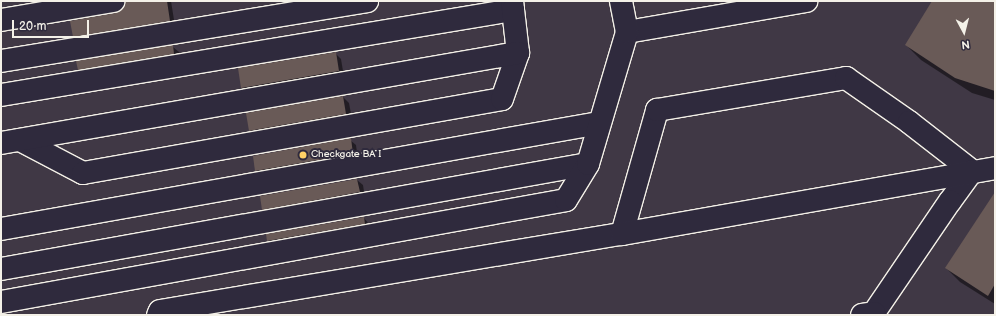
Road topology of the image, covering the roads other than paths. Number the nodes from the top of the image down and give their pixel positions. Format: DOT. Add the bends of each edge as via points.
graph roads {
  1 [pos="113,1"];
  2 [pos="367,1"];
  3 [pos="622,1"];
  4 [pos="806,1"];
  5 [pos="513,5"];
  6 [pos="1,20"];
  7 [pos="627,32"];
  8 [pos="518,54"];
  9 [pos="1,61"];
  10 [pos="1,95"];
  11 [pos="600,123"];
  12 [pos="10,142"];
  13 [pos="588,164"];
  14 [pos="995,168"];
  15 [pos="972,172"];
  16 [pos="1,229"];
  17 [pos="622,234"];
  18 [pos="1,269"];
  19 [pos="1,302"];
  20 [pos="158,315"];
  21 [pos="862,315"];
  1 -- 6 [label="lane"];
  2 -- 9 [label="lane"];
  3 -- 7 [label="lane"];
  4 -- 7 [label="lane"];
  5 -- 8 [label="lane"];
  5 -- 10 [label="lane"];
  7 -- 11 [label="lane"];
  8 -- 12 [label="lane"];
  8 -- 12 [label="lane" via="502,99 83,173"];
  11 -- 13 [label="lane"];
  11 -- 16 [label="lane"];
  13 -- 18 [label="lane"];
  13 -- 19 [label="lane" via="566,200"];
  14 -- 15 [label="lane"];
  15 -- 17 [label="lane"];
  15 -- 17 [label="lane" via="909,122 846,78 657,110"];
  15 -- 21 [label="lane" via="874,313"];
  17 -- 20 [label="lane" via="160,312"];
}
